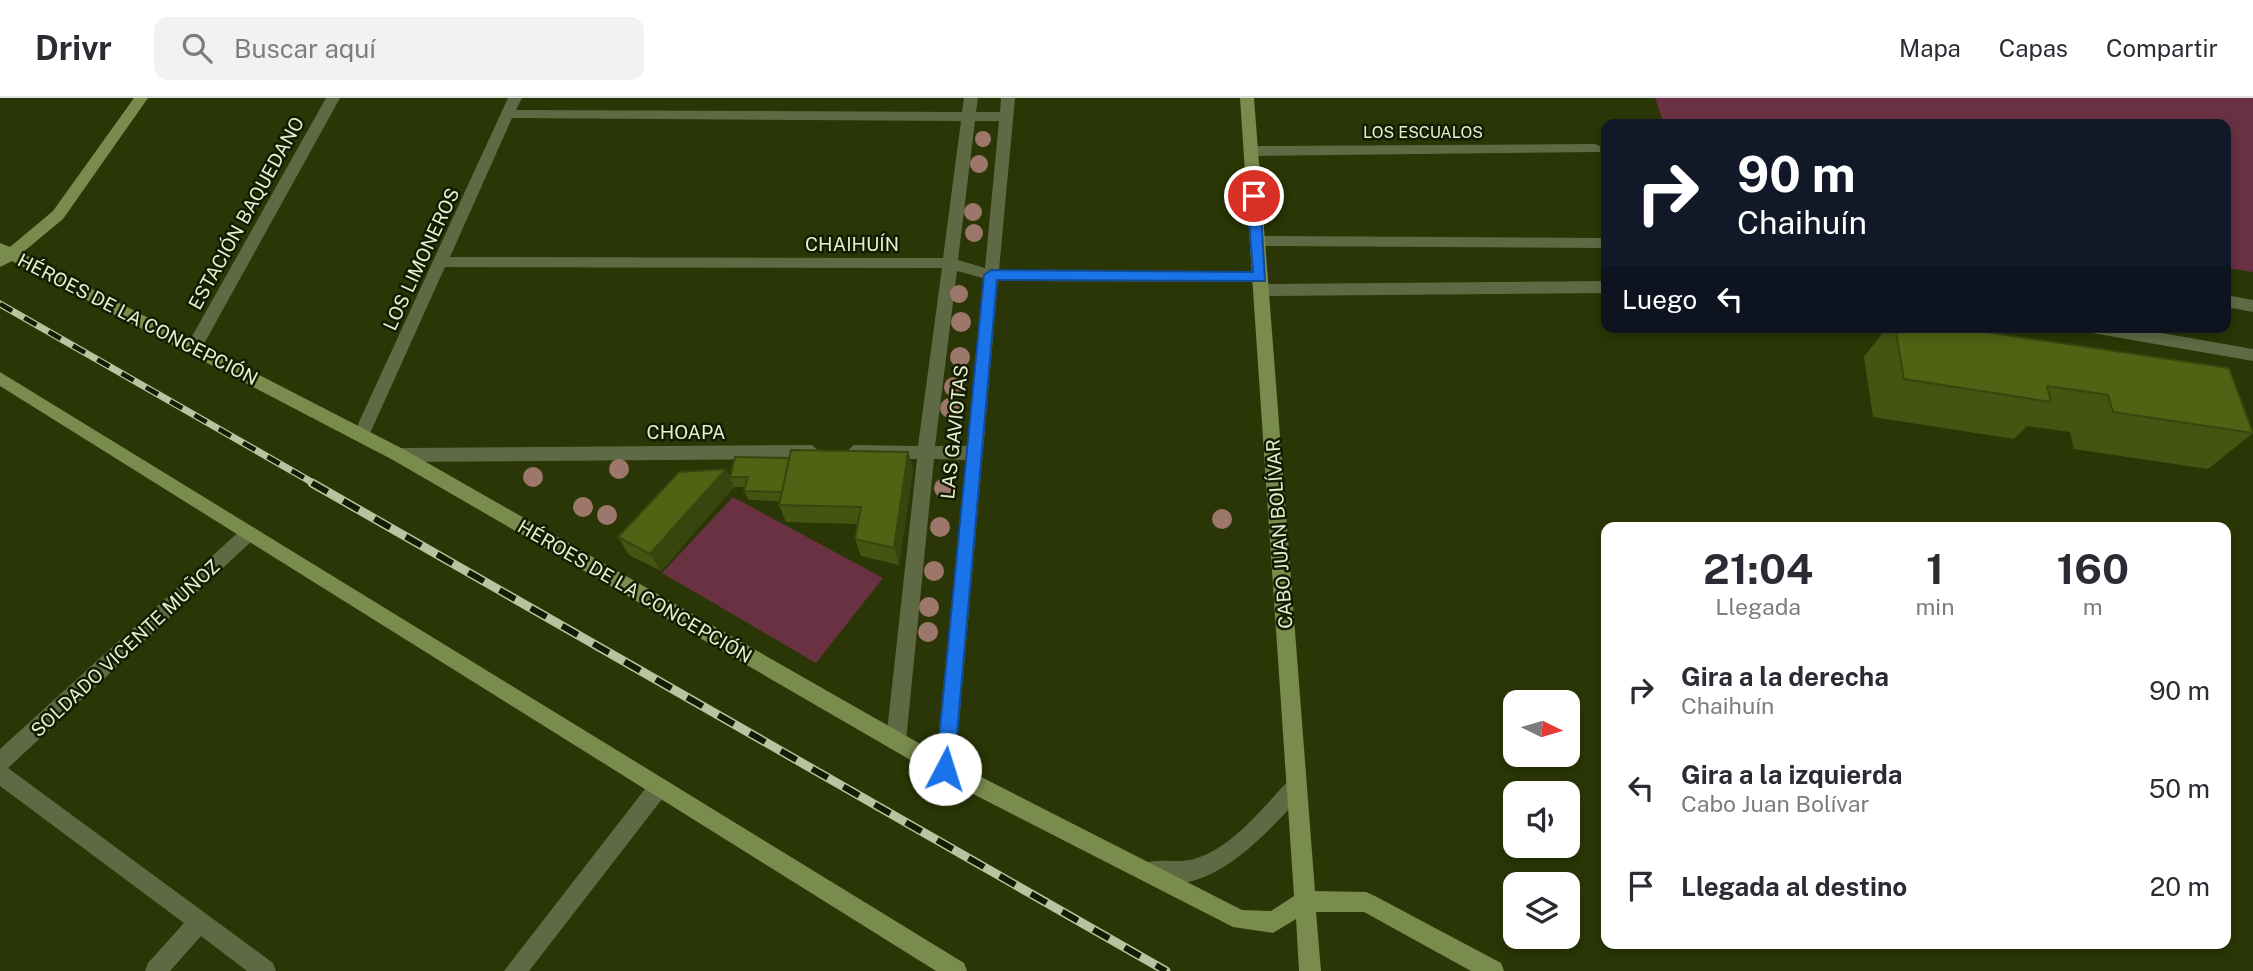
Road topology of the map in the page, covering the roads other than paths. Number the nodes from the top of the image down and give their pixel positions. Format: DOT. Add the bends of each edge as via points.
graph roads {
  1 [pos="141,98"];
  2 [pos="332,98"];
  3 [pos="515,98"];
  4 [pos="971,98"];
  5 [pos="1008,98"];
  6 [pos="1247,98"];
  7 [pos="508,114"];
  8 [pos="969,117"];
  9 [pos="1006,117"];
  10 [pos="1594,149"];
  11 [pos="1251,151"];
  12 [pos="1257,241"];
  13 [pos="1601,243"];
  14 [pos="4,254"];
  15 [pos="442,262"];
  16 [pos="948,263"];
  17 [pos="991,275"];
  18 [pos="1260,284"];
  19 [pos="1601,286"];
  20 [pos="2231,302"];
  21 [pos="2253,306"];
  22 [pos="2126,333"];
  23 [pos="194,347"];
  24 [pos="2253,355"];
  25 [pos="0,379"];
  26 [pos="361,435"];
  27 [pos="926,451"];
  28 [pos="973,453"];
  29 [pos="399,455"];
  30 [pos="249,533"];
  31 [pos="896,741"];
  32 [pos="0,762"];
  33 [pos="945,769"];
  34 [pos="0,774"];
  35 [pos="1297,786"];
  36 [pos="659,787"];
  37 [pos="1138,869"];
  38 [pos="1305,901"];
  39 [pos="199,922"];
  40 [pos="156,971"];
  41 [pos="265,971"];
  42 [pos="515,971"];
  43 [pos="956,971"];
  44 [pos="1310,971"];
  45 [pos="1493,971"];
  1 -- 14 [label="street" via="58,215"];
  2 -- 23 [label="street, ESTACIÓN BAQUEDANO"];
  3 -- 7 [label="street, LOS LIMONEROS"];
  4 -- 8 [label="street, LAS GAVIOTAS"];
  5 -- 9 [label="street, LAS GAVIOTAS"];
  6 -- 11 [label="street, CABO JUAN BOLÍVAR"];
  7 -- 8 [label="street"];
  7 -- 15 [label="street, LOS LIMONEROS"];
  8 -- 9 [label="street"];
  8 -- 16 [label="street, LAS GAVIOTAS"];
  9 -- 17 [label="street, LAS GAVIOTAS"];
  10 -- 11 [label="street, LOS ESCUALOS"];
  11 -- 12 [label="street, CABO JUAN BOLÍVAR"];
  12 -- 13 [label="street"];
  12 -- 18 [label="street, CABO JUAN BOLÍVAR"];
  14 -- 23 [label="street, HÉROES DE LA CONCEPCIÓN"];
  15 -- 16 [label="street, CHAIHUÍN"];
  15 -- 26 [label="street, LOS LIMONEROS"];
  16 -- 17 [label="street, CHAIHUÍN"];
  16 -- 27 [label="street, LAS GAVIOTAS"];
  17 -- 18 [label="street, CHAIHUÍN"];
  17 -- 28 [label="street, LAS GAVIOTAS"];
  18 -- 19 [label="street, CHAIHUÍN"];
  18 -- 35 [label="street, CABO JUAN BOLÍVAR"];
  20 -- 21 [label="street"];
  22 -- 24 [label="street"];
  23 -- 26 [label="street, HÉROES DE LA CONCEPCIÓN"];
  25 -- 30 [label="street"];
  26 -- 29 [label="street, HÉROES DE LA CONCEPCIÓN"];
  27 -- 28 [label="street, CHOAPA"];
  27 -- 29 [label="street, CHOAPA"];
  27 -- 31 [label="street, LAS GAVIOTAS"];
  28 -- 33 [label="street, LAS GAVIOTAS"];
  29 -- 31 [label="street, HÉROES DE LA CONCEPCIÓN"];
  30 -- 32 [label="street, SOLDADO VICENTE MUÑOZ"];
  30 -- 36 [label="street"];
  31 -- 33 [label="street, HÉROES DE LA CONCEPCIÓN"];
  33 -- 37 [label="street, HÉROES DE LA CONCEPCIÓN"];
  34 -- 39 [label="street"];
  35 -- 37 [label="street" via="1231,853 1211,865 1187,873"];
  35 -- 38 [label="street, CABO JUAN BOLÍVAR"];
  36 -- 42 [label="street"];
  36 -- 43 [label="street"];
  37 -- 38 [label="street, HÉROES DE LA CONCEPCIÓN" via="1240,920 1273,922"];
  38 -- 44 [label="street, CABO JUAN BOLÍVAR"];
  38 -- 45 [label="street" via="1366,902"];
  39 -- 40 [label="street"];
  39 -- 41 [label="street"];
}
